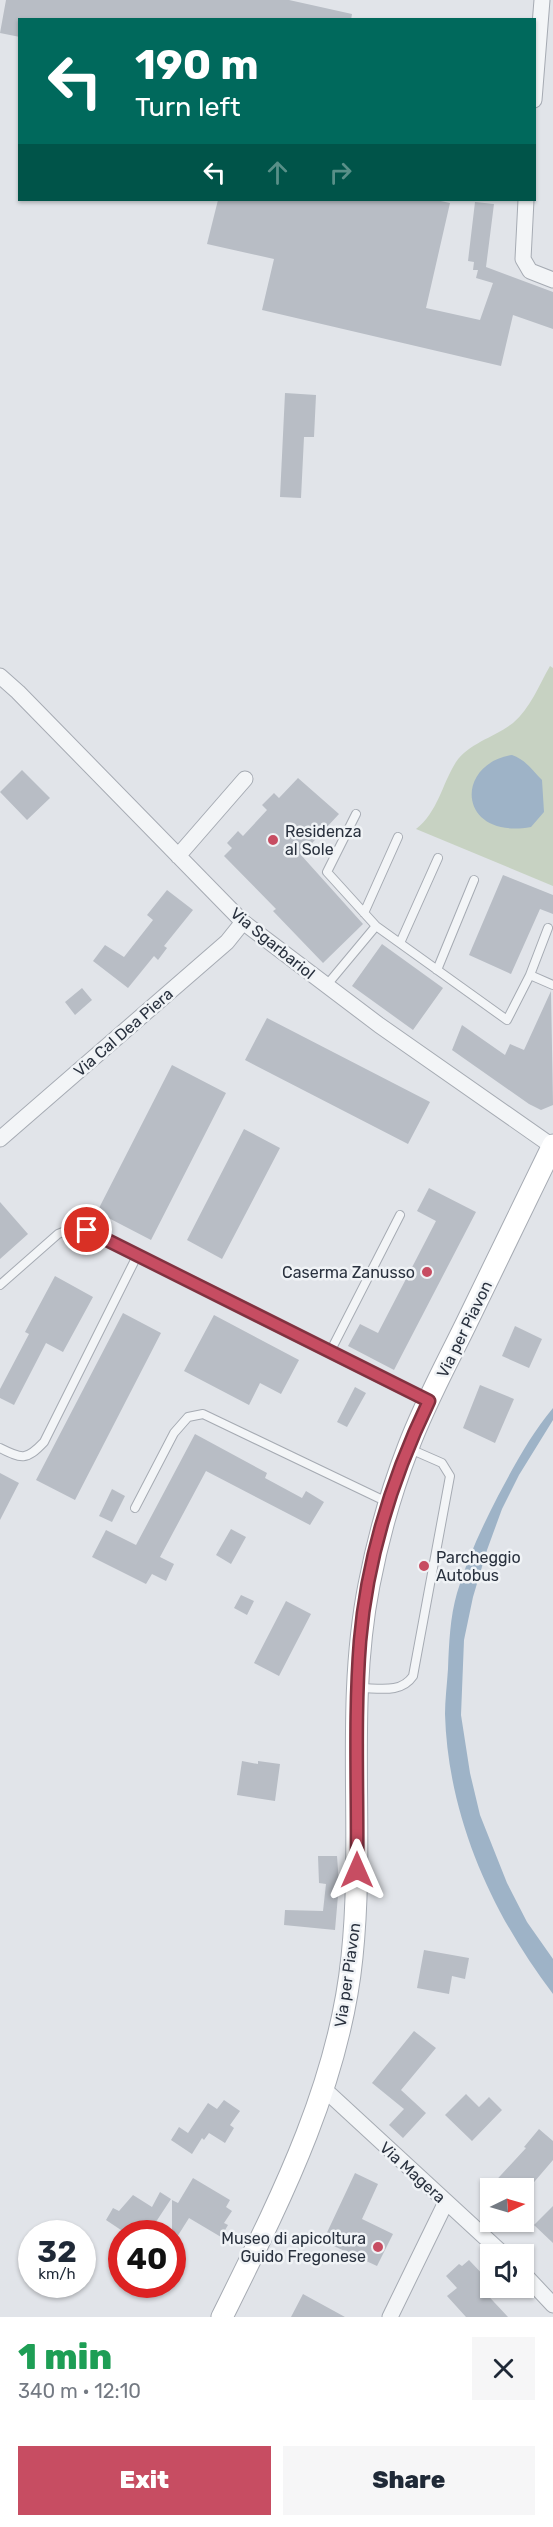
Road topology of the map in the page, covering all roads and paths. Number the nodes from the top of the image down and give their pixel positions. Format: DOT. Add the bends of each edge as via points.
graph roads {
  1 [pos="542,0"];
  2 [pos="536,75"];
  3 [pos="526,201"];
  4 [pos="553,280"];
  5 [pos="0,676"];
  6 [pos="246,779"];
  7 [pos="356,814"];
  8 [pos="398,837"];
  9 [pos="178,856"];
  10 [pos="438,858"];
  11 [pos="474,880"];
  12 [pos="364,913"];
  13 [pos="243,922"];
  14 [pos="376,926"];
  15 [pos="548,928"];
  16 [pos="400,943"];
  17 [pos="437,970"];
  18 [pos="530,975"];
  19 [pos="553,985"];
  20 [pos="326,986"];
  21 [pos="0,1139"];
  22 [pos="553,1146"];
  23 [pos="400,1215"];
  24 [pos="138,1254"];
  25 [pos="0,1285"];
  26 [pos="330,1352"];
  27 [pos="429,1401"];
  28 [pos="0,1448"];
  29 [pos="408,1448"];
  30 [pos="388,1503"];
  31 [pos="135,1508"];
  32 [pos="358,1688"];
  33 [pos="324,2089"];
  34 [pos="446,2202"];
  35 [pos="492,2244"];
  36 [pos="534,2285"];
  37 [pos="553,2305"];
  38 [pos="222,2317"];
  39 [pos="390,2317"];
  1 -- 2 [label="street"];
  3 -- 4 [label="street" via="523,258 530,271"];
  5 -- 9 [label="street, Via Sgarbariol"];
  6 -- 9 [label="street"];
  7 -- 12 [label="lane" via="327,873"];
  8 -- 12 [label="lane"];
  9 -- 13 [label="street, Via Sgarbariol"];
  10 -- 16 [label="lane"];
  11 -- 17 [label="lane"];
  12 -- 14 [label="lane"];
  13 -- 20 [label="street, Via Sgarbariol"];
  13 -- 21 [label="street, Via Cal Dea Piera" via="227,942"];
  14 -- 16 [label="lane"];
  14 -- 20 [label="lane"];
  15 -- 18 [label="lane"];
  16 -- 17 [label="lane"];
  17 -- 18 [label="lane" via="507,1020"];
  18 -- 19 [label="lane"];
  20 -- 22 [label="street, Via Sgarbariol"];
  22 -- 27 [label="street, Via per Piavon"];
  23 -- 26 [label="lane"];
  24 -- 25 [label="lane" via="94,1232 68,1230 45,1243"];
  24 -- 26 [label="lane"];
  24 -- 28 [label="lane" via="44,1442 24,1458"];
  26 -- 27 [label="lane"];
  27 -- 29 [label="street, Via per Piavon"];
  29 -- 30 [label="street, Via per Piavon"];
  29 -- 32 [label="lane" via="442,1463 450,1476 413,1676 397,1688"];
  30 -- 31 [label="lane" via="203,1414 188,1417 174,1433"];
  30 -- 32 [label="street, Via per Piavon" via="364,1608"];
  32 -- 33 [label="street, Via per Piavon" via="357,1870 352,1957 342,2019"];
  33 -- 34 [label="street, Via Magera"];
  33 -- 38 [label="street, Via per Piavon" via="282,2193"];
  34 -- 35 [label="street, Via Magera"];
  34 -- 39 [label="street"];
  36 -- 37 [label="street"];
}
